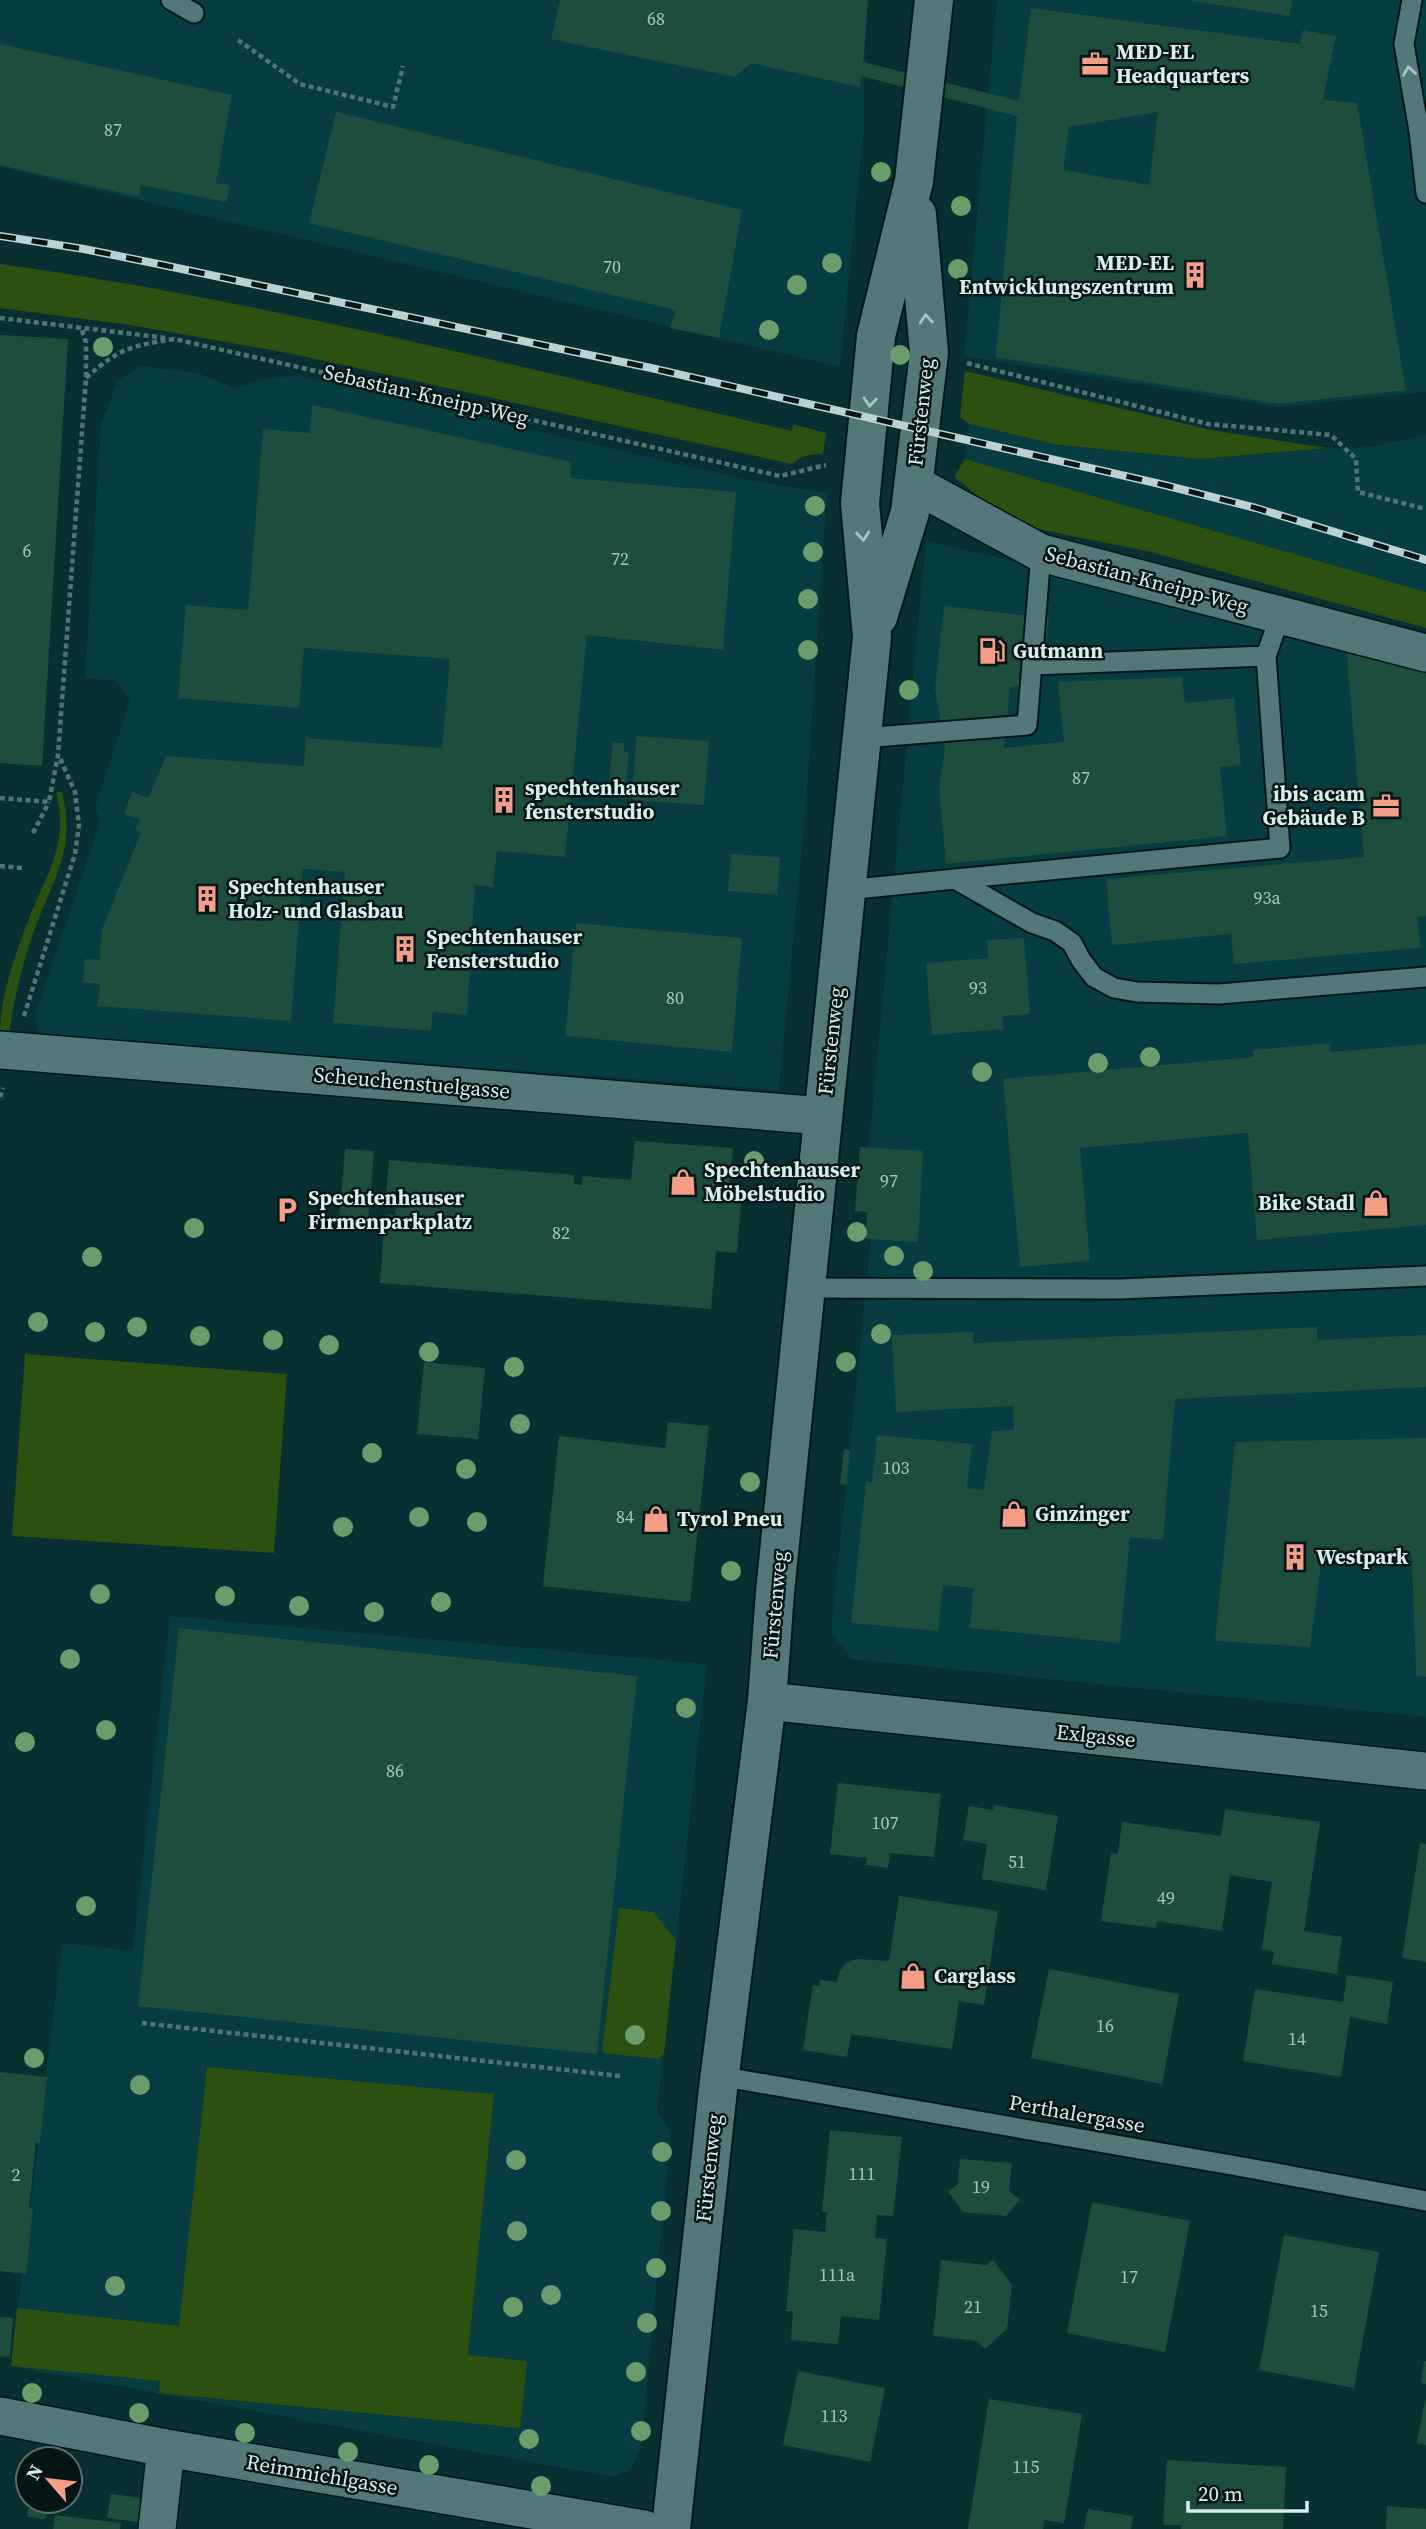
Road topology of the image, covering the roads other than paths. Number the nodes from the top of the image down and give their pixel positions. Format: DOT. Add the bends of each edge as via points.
graph roads {
  1 [pos="172,0"];
  2 [pos="934,0"];
  3 [pos="1412,0"];
  4 [pos="194,13"];
  5 [pos="1423,132"];
  6 [pos="914,181"];
  7 [pos="1426,193"];
  8 [pos="914,484"];
  9 [pos="1041,553"];
  10 [pos="1280,615"];
  11 [pos="872,638"];
  12 [pos="1426,653"];
  13 [pos="1266,656"];
  14 [pos="1032,665"];
  15 [pos="862,738"];
  16 [pos="955,879"];
  17 [pos="846,890"];
  18 [pos="1426,977"];
  19 [pos="7,1050"];
  20 [pos="823,1116"];
  21 [pos="1426,1276"];
  22 [pos="806,1288"];
  23 [pos="767,1700"];
  24 [pos="1426,1771"];
  25 [pos="719,2076"];
  26 [pos="1426,2201"];
  27 [pos="0,2416"];
  28 [pos="166,2448"];
  29 [pos="157,2529"];
  30 [pos="645,2529"];
  31 [pos="671,2529"];
  1 -- 4 [label="lane"];
  2 -- 6 [label="street, Fürstenweg"];
  5 -- 3 [label="lane, one-way" via="1404,44"];
  5 -- 7 [label="lane"];
  8 -- 6 [label="street, Fürstenweg, one-way" via="929,353"];
  6 -- 11 [label="street, Fürstenweg, one-way" via="876,336 863,468 860,503"];
  8 -- 9 [label="street, Sebastian-Kneipp-Weg"];
  8 -- 11 [label="street, Fürstenweg" via="910,513"];
  9 -- 10 [label="street, Sebastian-Kneipp-Weg"];
  9 -- 14 [label="lane"];
  10 -- 12 [label="street, Sebastian-Kneipp-Weg"];
  10 -- 13 [label="lane"];
  11 -- 15 [label="street, Fürstenweg"];
  13 -- 14 [label="lane"];
  13 -- 16 [label="lane" via="1280,848"];
  14 -- 15 [label="lane" via="1027,725"];
  15 -- 17 [label="street, Fürstenweg"];
  16 -- 17 [label="lane"];
  16 -- 18 [label="lane" via="1032,923 1055,931 1072,943 1094,977 1114,988 1219,994"];
  17 -- 20 [label="street, Fürstenweg"];
  19 -- 20 [label="street, Scheuchenstuelgasse"];
  20 -- 22 [label="street, Fürstenweg"];
  21 -- 22 [label="lane" via="1120,1289"];
  22 -- 23 [label="street, Fürstenweg"];
  23 -- 24 [label="street, Exlgasse"];
  23 -- 25 [label="street, Fürstenweg"];
  25 -- 26 [label="lane, Perthalergasse"];
  25 -- 31 [label="street, Fürstenweg"];
  27 -- 28 [label="street, Reimmichlgasse"];
  28 -- 29 [label="street"];
  28 -- 30 [label="street, Reimmichlgasse"];
}
